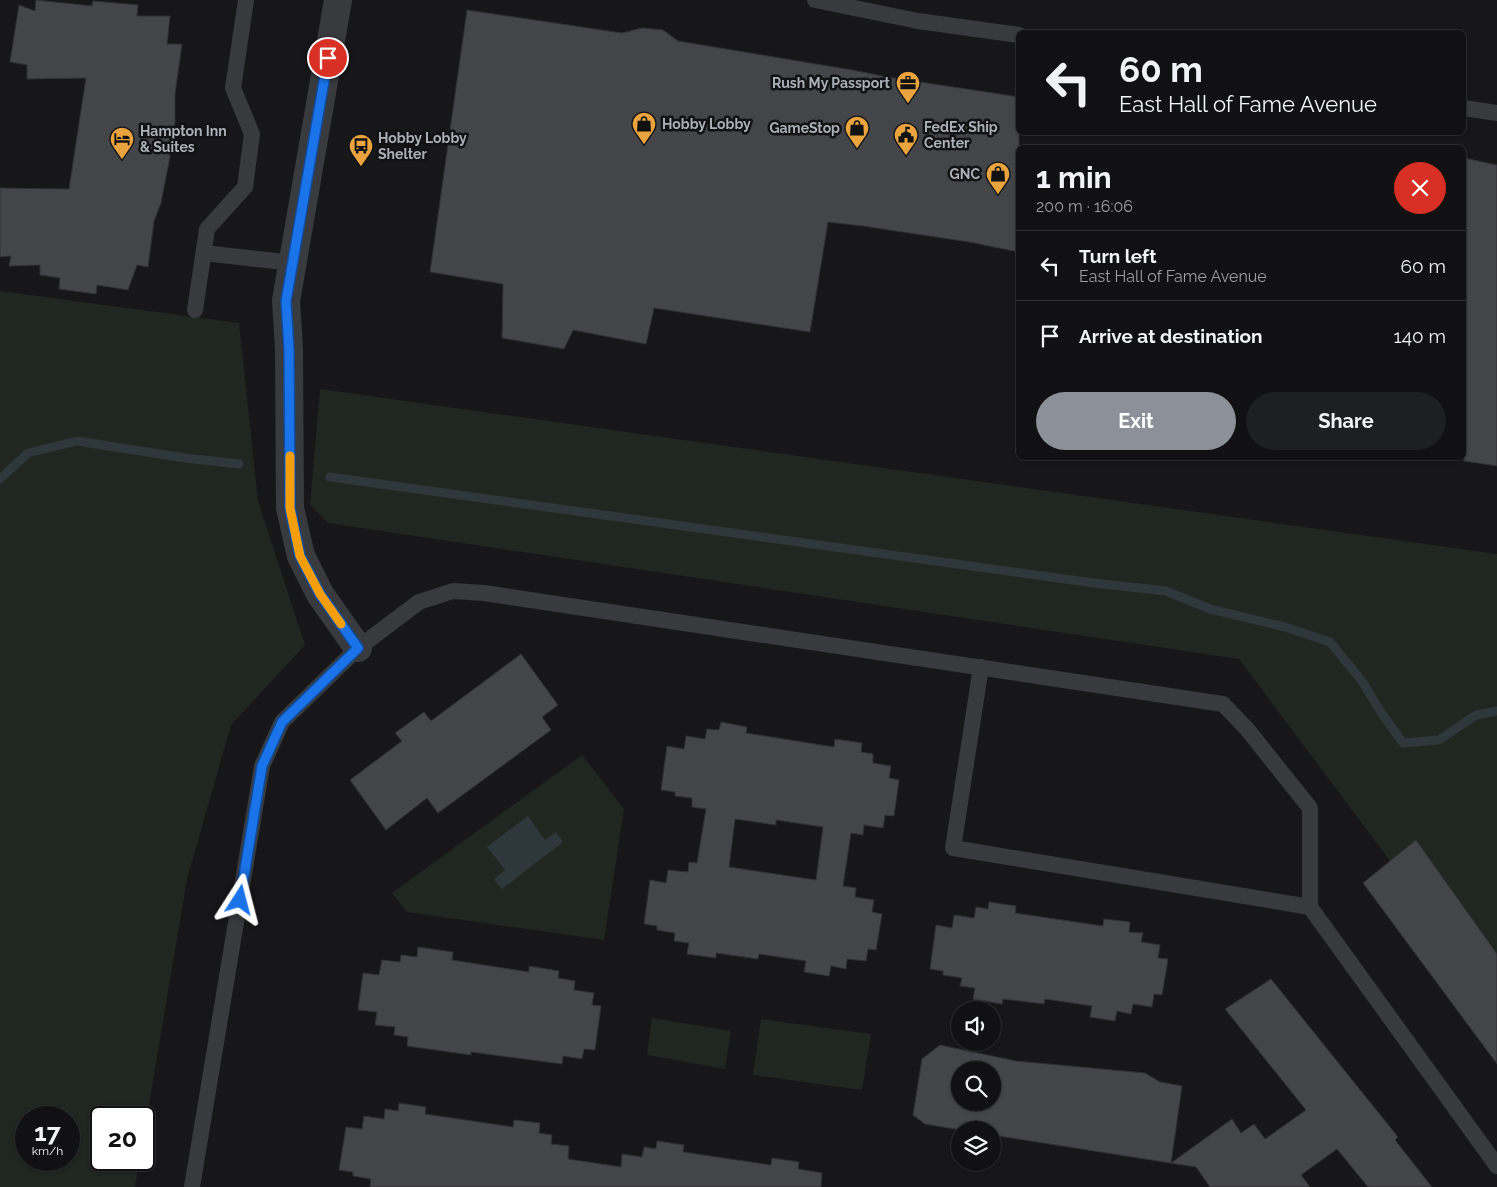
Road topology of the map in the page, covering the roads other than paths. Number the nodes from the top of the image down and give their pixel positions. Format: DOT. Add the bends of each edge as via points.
graph roads {
  1 [pos="246,0"];
  2 [pos="338,0"];
  3 [pos="815,0"];
  4 [pos="840,2"];
  5 [pos="1016,35"];
  6 [pos="1466,108"];
  7 [pos="1497,113"];
  8 [pos="204,253"];
  9 [pos="293,263"];
  10 [pos="195,310"];
  11 [pos="358,648"];
  12 [pos="981,667"];
  13 [pos="1310,907"];
  14 [pos="1497,1166"];
  15 [pos="192,1187"];
  1 -- 8 [label="lane" via="234,88 252,134 245,187 206,229"];
  2 -- 9 [label="street"];
  3 -- 4 [label="lane"];
  4 -- 5 [label="lane" via="918,21"];
  6 -- 7 [label="lane"];
  8 -- 9 [label="lane"];
  8 -- 10 [label="lane"];
  9 -- 11 [label="street" via="286,301 290,508 300,556 320,594"];
  11 -- 12 [label="lane" via="419,602 453,592 484,593"];
  11 -- 15 [label="lane" via="282,722 262,766"];
  12 -- 13 [label="lane" via="1224,704 1310,808"];
  12 -- 13 [label="lane" via="953,848"];
  13 -- 14 [label="lane"];
}
